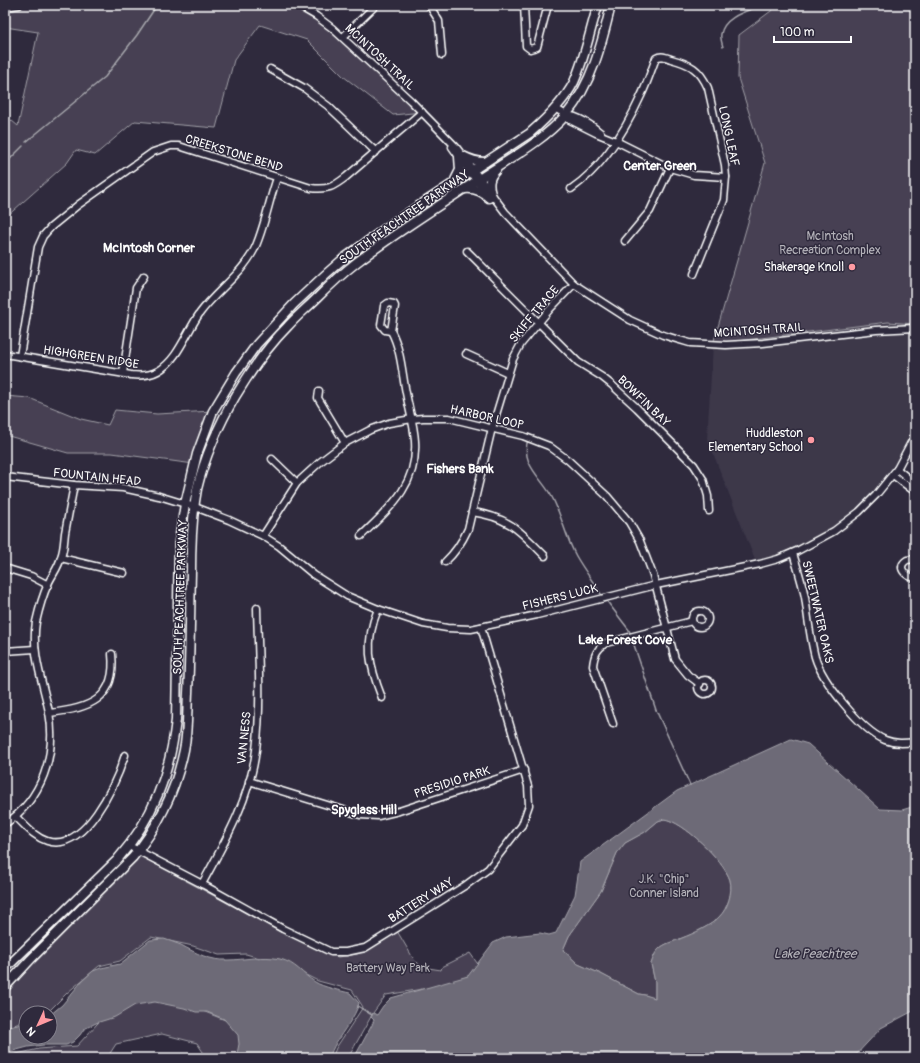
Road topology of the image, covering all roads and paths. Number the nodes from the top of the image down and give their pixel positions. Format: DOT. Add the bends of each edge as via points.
graph roads {
  1 [pos="19,5"];
  2 [pos="297,5"];
  3 [pos="376,5"];
  4 [pos="429,5"];
  5 [pos="524,5"];
  6 [pos="548,5"];
  7 [pos="598,5"];
  8 [pos="612,5"];
  9 [pos="5,7"];
  10 [pos="342,37"];
  11 [pos="442,55"];
  12 [pos="270,69"];
  13 [pos="555,108"];
  14 [pos="422,112"];
  15 [pos="566,115"];
  16 [pos="616,141"];
  17 [pos="376,152"];
  18 [pos="461,156"];
  19 [pos="485,162"];
  20 [pos="496,168"];
  21 [pos="670,168"];
  22 [pos="471,171"];
  23 [pos="726,177"];
  24 [pos="277,178"];
  25 [pos="478,180"];
  26 [pos="454,182"];
  27 [pos="464,189"];
  28 [pos="571,189"];
  29 [pos="491,198"];
  30 [pos="625,241"];
  31 [pos="467,251"];
  32 [pos="694,274"];
  33 [pos="144,276"];
  34 [pos="574,284"];
  35 [pos="538,322"];
  36 [pos="915,328"];
  37 [pos="391,330"];
  38 [pos="5,354"];
  39 [pos="466,354"];
  40 [pos="20,356"];
  41 [pos="123,373"];
  42 [pos="508,373"];
  43 [pos="319,391"];
  44 [pos="412,419"];
  45 [pos="492,428"];
  46 [pos="915,435"];
  47 [pos="345,444"];
  48 [pos="272,459"];
  49 [pos="895,472"];
  50 [pos="5,477"];
  51 [pos="297,483"];
  52 [pos="915,484"];
  53 [pos="74,485"];
  54 [pos="915,492"];
  55 [pos="185,504"];
  56 [pos="195,507"];
  57 [pos="472,512"];
  58 [pos="709,512"];
  59 [pos="263,536"];
  60 [pos="361,536"];
  61 [pos="792,553"];
  62 [pos="545,556"];
  63 [pos="61,558"];
  64 [pos="915,559"];
  65 [pos="445,562"];
  66 [pos="5,568"];
  67 [pos="124,573"];
  68 [pos="915,578"];
  69 [pos="48,585"];
  70 [pos="656,585"];
  71 [pos="257,608"];
  72 [pos="378,609"];
  73 [pos="692,621"];
  74 [pos="481,627"];
  75 [pos="667,628"];
  76 [pos="35,649"];
  77 [pos="5,652"];
  78 [pos="112,654"];
  79 [pos="700,684"];
  80 [pos="382,698"];
  81 [pos="49,713"];
  82 [pos="613,724"];
  83 [pos="915,742"];
  84 [pos="125,755"];
  85 [pos="524,770"];
  86 [pos="249,781"];
  87 [pos="16,817"];
  88 [pos="5,824"];
  89 [pos="128,846"];
  90 [pos="138,851"];
  91 [pos="202,884"];
  92 [pos="25,949"];
  93 [pos="5,963"];
  94 [pos="5,969"];
  95 [pos="5,987"];
  1 -- 9 [label="street"];
  2 -- 10 [label="street, MCINTOSH TRAIL" via="316,16"];
  3 -- 10 [label="street"];
  4 -- 11 [label="street" via="439,22"];
  5 -- 6 [label="street" via="526,46 530,49 537,47"];
  7 -- 13 [label="main road, SOUTH PEACHTREE PARKWAY" via="575,79"];
  8 -- 15 [label="main road, SOUTH PEACHTREE PARKWAY" via="593,69 582,93"];
  10 -- 14 [label="street, MCINTOSH TRAIL"];
  12 -- 17 [label="street" via="304,88 328,106"];
  13 -- 15 [label="street"];
  13 -- 19 [label="main road, SOUTH PEACHTREE PARKWAY" via="530,133"];
  14 -- 17 [label="street, CREEKSTONE BEND"];
  14 -- 18 [label="street, MCINTOSH TRAIL" via="456,147"];
  15 -- 16 [label="street" via="594,127"];
  15 -- 20 [label="main road, SOUTH PEACHTREE PARKWAY" via="526,150"];
  16 -- 21 [label="street"];
  16 -- 23 [label="street, LONG LEAF" via="642,96 656,58 669,58 690,65 700,74 708,88"];
  16 -- 28 [label="street" via="582,182"];
  17 -- 24 [label="street, CREEKSTONE BEND" via="327,189 311,188"];
  18 -- 19 [label="main road"];
  18 -- 22 [label="street, MCINTOSH TRAIL"];
  18 -- 26 [label="main road" via="460,170"];
  19 -- 22 [label="main road, SOUTH PEACHTREE PARKWAY"];
  20 -- 25 [label="main road, SOUTH PEACHTREE PARKWAY"];
  20 -- 29 [label="main road" via="489,182"];
  21 -- 23 [label="street" via="694,175"];
  21 -- 30 [label="street" via="650,211"];
  22 -- 25 [label="street, MCINTOSH TRAIL"];
  22 -- 26 [label="main road, SOUTH PEACHTREE PARKWAY"];
  23 -- 32 [label="street, LONG LEAF" via="724,200"];
  24 -- 40 [label="street, CREEKSTONE BEND" via="179,146 153,152 78,205 44,236 38,247"];
  24 -- 41 [label="street, HIGHGREEN RIDGE" via="254,250 201,312 168,364 144,376"];
  25 -- 27 [label="main road, SOUTH PEACHTREE PARKWAY"];
  25 -- 29 [label="street, MCINTOSH TRAIL"];
  26 -- 55 [label="main road, SOUTH PEACHTREE PARKWAY" via="343,259 299,299 257,344 213,411 197,454"];
  27 -- 29 [label="main road" via="478,190"];
  27 -- 56 [label="main road, SOUTH PEACHTREE PARKWAY" via="356,263 286,327 263,355 220,426 197,488"];
  29 -- 34 [label="street, MCINTOSH TRAIL"];
  31 -- 35 [label="street, BOWFIN BAY"];
  33 -- 41 [label="street" via="136,288"];
  34 -- 35 [label="street, SKIFF TRACE"];
  34 -- 36 [label="street, MCINTOSH TRAIL" via="630,320 663,335 690,343 726,346"];
  35 -- 42 [label="street, SKIFF TRACE" via="521,344"];
  35 -- 58 [label="street, BOWFIN BAY" via="578,362 602,376 620,392 694,465 703,479"];
  37 -- 44 [label="street"];
  38 -- 40 [label="street, HIGHGREEN RIDGE"];
  39 -- 42 [label="street"];
  40 -- 41 [label="street, HIGHGREEN RIDGE"];
  42 -- 45 [label="street, SKIFF TRACE"];
  43 -- 47 [label="street" via="318,398"];
  44 -- 45 [label="street, HARBOR LOOP" via="449,418"];
  44 -- 47 [label="street, HARBOR LOOP" via="389,423 357,436"];
  44 -- 60 [label="street" via="415,458 407,484 396,502"];
  45 -- 57 [label="street, SKIFF TRACE"];
  45 -- 70 [label="street, HARBOR LOOP" via="549,446 590,478 621,511 640,540"];
  46 -- 49 [label="street, FISHERS LUCK"];
  47 -- 51 [label="street, HARBOR LOOP"];
  48 -- 51 [label="street"];
  49 -- 52 [label="street"];
  49 -- 54 [label="street"];
  49 -- 61 [label="street, FISHERS LUCK" via="876,495 844,524"];
  50 -- 53 [label="street, FOUNTAIN HEAD"];
  51 -- 59 [label="street, HARBOR LOOP"];
  53 -- 55 [label="street, FOUNTAIN HEAD" via="124,488"];
  53 -- 63 [label="street"];
  55 -- 56 [label="street, FISHERS LUCK"];
  55 -- 89 [label="main road, SOUTH PEACHTREE PARKWAY" via="179,541 174,743 153,808"];
  56 -- 59 [label="street, FISHERS LUCK"];
  56 -- 90 [label="main road, SOUTH PEACHTREE PARKWAY" via="184,747 163,813"];
  57 -- 62 [label="street" via="495,517 516,528"];
  57 -- 65 [label="street, SKIFF TRACE" via="463,541"];
  59 -- 72 [label="street, FISHERS LUCK" via="328,585 346,596"];
  61 -- 70 [label="street, FISHERS LUCK" via="760,564"];
  61 -- 83 [label="street, SWEETWATER OAKS" via="804,595 815,658 827,682 871,732 885,740"];
  63 -- 67 [label="street"];
  63 -- 69 [label="street"];
  64 -- 68 [label="street" via="907,560 902,568 906,575"];
  66 -- 69 [label="street" via="31,576"];
  69 -- 76 [label="street" via="36,623"];
  70 -- 74 [label="street, FISHERS LUCK"];
  70 -- 75 [label="street, HARBOR LOOP"];
  71 -- 86 [label="street, VAN NESS" via="259,701 256,751"];
  72 -- 74 [label="street, FISHERS LUCK" via="423,624 447,628"];
  72 -- 80 [label="street" via="372,624 369,649"];
  73 -- 75 [label="street"];
  74 -- 85 [label="street, BATTERY WAY"];
  75 -- 79 [label="street, HARBOR LOOP" via="675,659 688,675"];
  75 -- 82 [label="street" via="606,643 597,651 594,659 596,678"];
  76 -- 77 [label="street"];
  76 -- 81 [label="street"];
  78 -- 81 [label="street" via="111,682 99,697 80,708"];
  81 -- 87 [label="street" via="51,740 45,773 38,790"];
  84 -- 87 [label="street" via="110,792 75,837 48,842"];
  85 -- 86 [label="street, PRESIDIO PARK" via="378,816 360,815"];
  85 -- 91 [label="street, BATTERY WAY" via="529,796 526,815 522,825 492,865 361,949 331,952 283,929"];
  86 -- 91 [label="street, VAN NESS" via="230,833"];
  87 -- 88 [label="street"];
  89 -- 90 [label="street, BATTERY WAY"];
  89 -- 92 [label="main road, SOUTH PEACHTREE PARKWAY"];
  90 -- 91 [label="street, BATTERY WAY"];
  90 -- 95 [label="main road, SOUTH PEACHTREE PARKWAY"];
  92 -- 93 [label="street"];
  92 -- 94 [label="main road, SOUTH PEACHTREE PARKWAY"];
}
